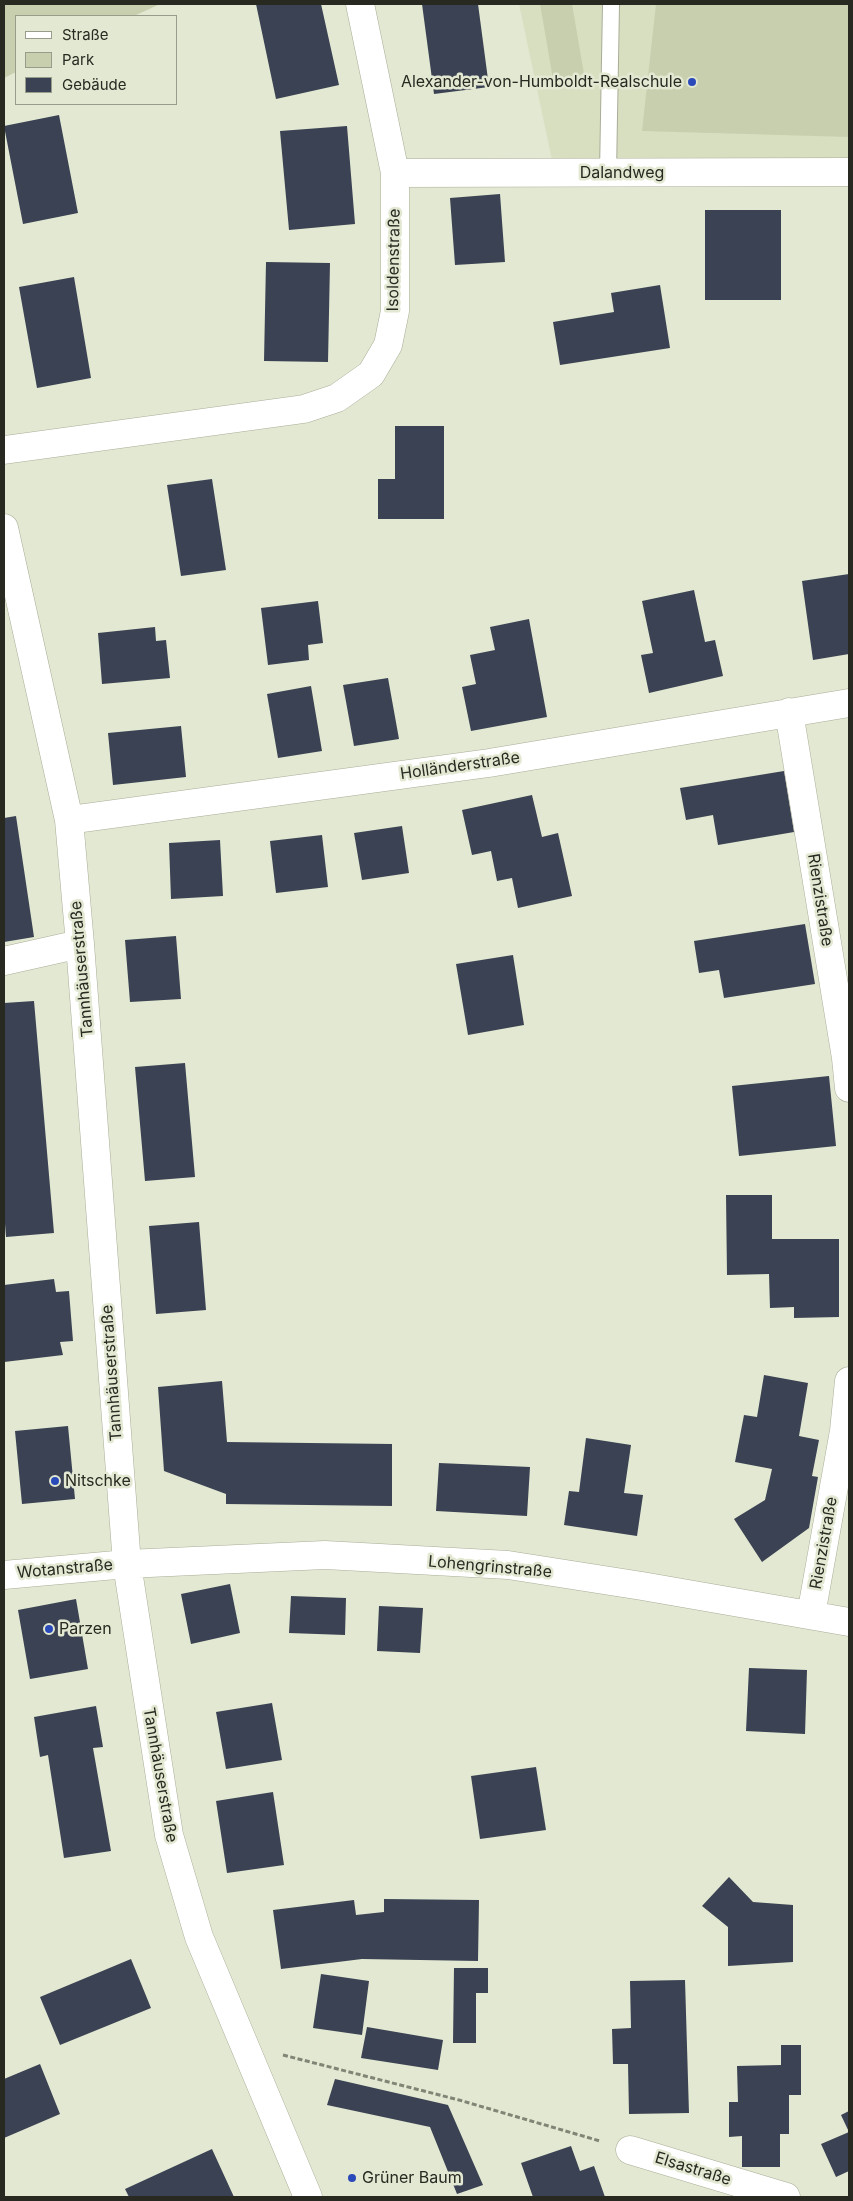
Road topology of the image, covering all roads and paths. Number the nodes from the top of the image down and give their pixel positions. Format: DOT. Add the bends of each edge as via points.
graph roads {
  1 [pos="360,4"];
  2 [pos="611,4"];
  3 [pos="849,172"];
  4 [pos="395,173"];
  5 [pos="608,173"];
  6 [pos="4,450"];
  7 [pos="4,528"];
  8 [pos="849,703"];
  9 [pos="789,712"];
  10 [pos="69,820"];
  11 [pos="80,944"];
  12 [pos="4,961"];
  13 [pos="849,1088"];
  14 [pos="849,1381"];
  15 [pos="126,1564"];
  16 [pos="4,1575"];
  17 [pos="811,1615"];
  18 [pos="849,1622"];
  19 [pos="244,2045"];
  20 [pos="630,2150"];
  21 [pos="308,2197"];
  22 [pos="786,2197"];
  1 -- 4 [label="street, Isoldenstraße"];
  2 -- 5 [label="lane"];
  3 -- 5 [label="street, Dalandweg"];
  4 -- 5 [label="street, Dalandweg"];
  4 -- 6 [label="street, Isoldenstraße" via="395,311 388,345 371,374 337,398 304,409"];
  7 -- 10 [label="street, Tannhäuserstraße"];
  8 -- 9 [label="street, Holländerstraße"];
  9 -- 10 [label="street, Holländerstraße" via="489,762"];
  9 -- 13 [label="street, Rienzistraße"];
  10 -- 11 [label="street, Tannhäuserstraße"];
  11 -- 12 [label="street"];
  11 -- 15 [label="street, Tannhäuserstraße"];
  14 -- 17 [label="street, Rienzistraße" via="844,1431"];
  15 -- 16 [label="street, Wotanstraße"];
  15 -- 17 [label="street, Lohengrinstraße" via="325,1555 508,1565"];
  15 -- 19 [label="street, Tannhäuserstraße" via="169,1834 199,1937"];
  17 -- 18 [label="street, Lohengrinstraße"];
  19 -- 20 [label="path" via="459,2100"];
  19 -- 21 [label="street, Tannhäuserstraße"];
  20 -- 22 [label="street, Elsastraße"];
}
